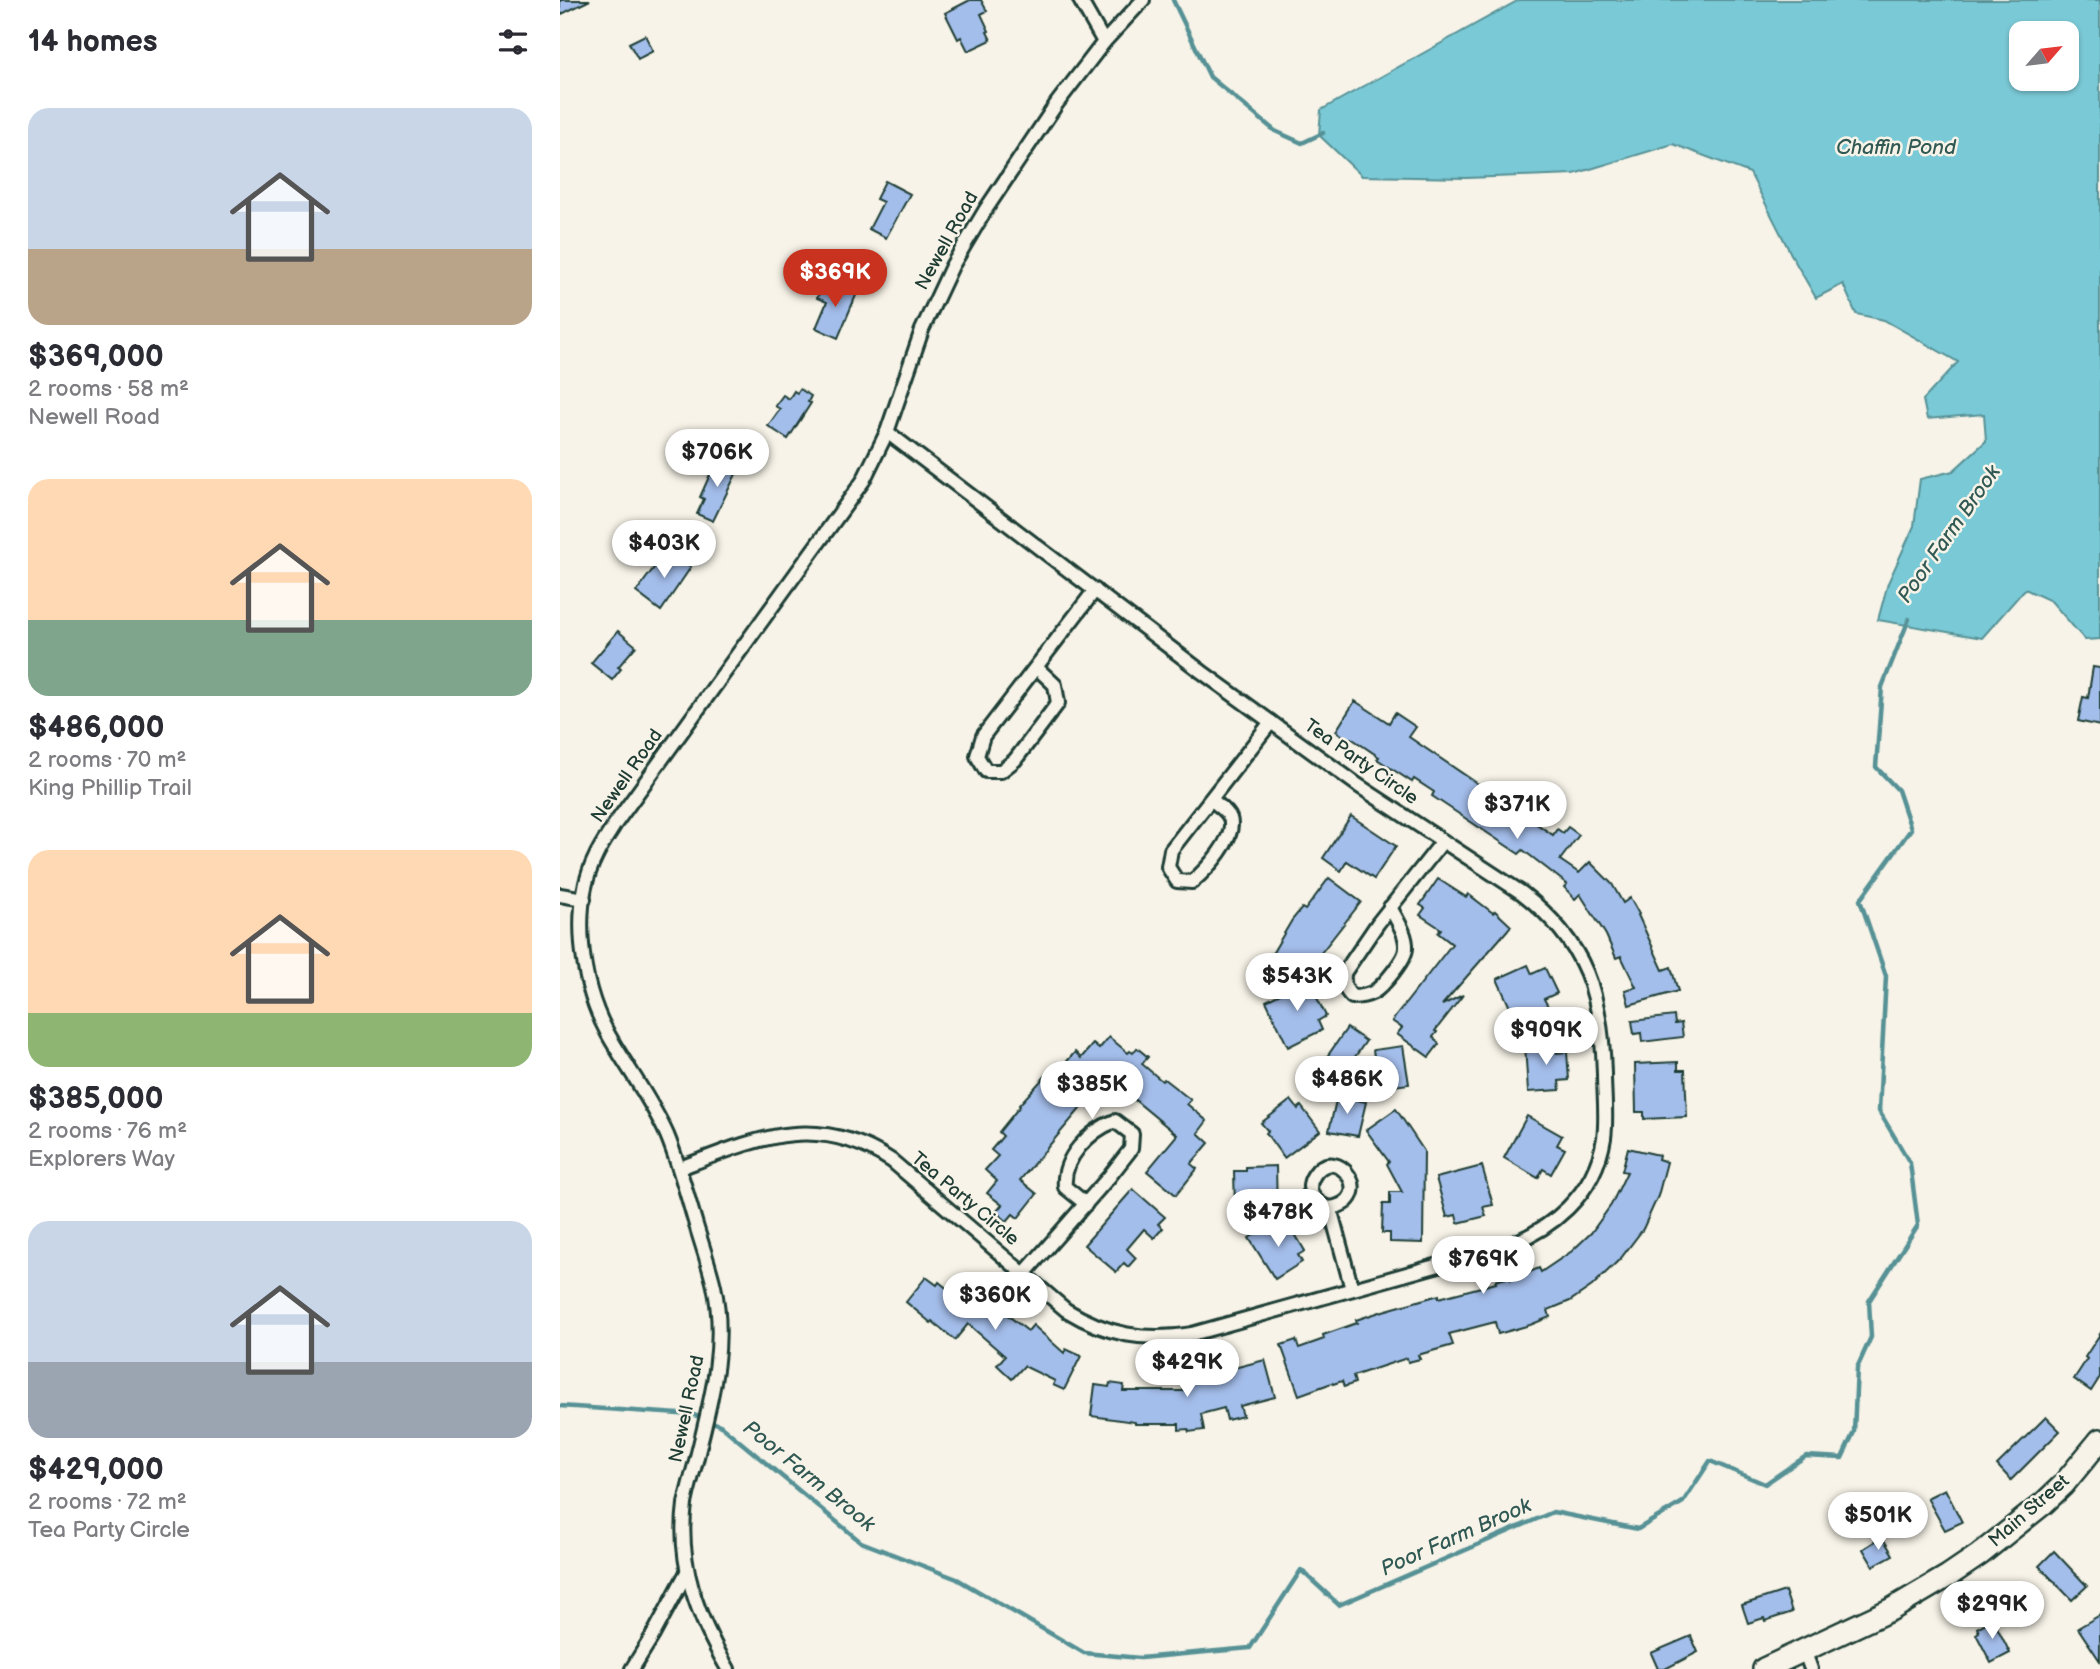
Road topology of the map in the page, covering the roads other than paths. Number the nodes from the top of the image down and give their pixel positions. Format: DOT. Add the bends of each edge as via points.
graph roads {
  1 [pos="1080,0"];
  2 [pos="1143,0"];
  3 [pos="1104,42"];
  4 [pos="887,432"];
  5 [pos="1095,590"];
  6 [pos="1036,667"];
  7 [pos="1271,722"];
  8 [pos="1211,799"];
  9 [pos="1443,841"];
  10 [pos="560,895"];
  11 [pos="583,900"];
  12 [pos="1390,907"];
  13 [pos="680,1168"];
  14 [pos="1086,1204"];
  15 [pos="1330,1208"];
  16 [pos="1024,1274"];
  17 [pos="1352,1289"];
  18 [pos="2100,1440"];
  19 [pos="687,1572"];
  20 [pos="1807,1660"];
  21 [pos="632,1669"];
  22 [pos="727,1669"];
  23 [pos="1764,1669"];
  1 -- 3 [label="street"];
  2 -- 3 [label="street, Newell Road"];
  3 -- 4 [label="street, Newell Road" via="1050,113 952,266 922,330"];
  4 -- 5 [label="street, Tea Party Circle"];
  4 -- 11 [label="street, Newell Road" via="863,481 615,824 595,857"];
  5 -- 6 [label="street"];
  5 -- 7 [label="street, Tea Party Circle"];
  6 -- 6 [label="street" via="983,736 977,756 986,771 1001,771 1015,760 1058,703 1055,685"];
  7 -- 8 [label="street"];
  7 -- 9 [label="street, Tea Party Circle"];
  8 -- 8 [label="street" via="1171,850 1168,867 1177,881 1192,882 1206,870 1230,835 1231,821"];
  9 -- 12 [label="street"];
  9 -- 17 [label="street, Tea Party Circle" via="1533,901 1577,953 1594,989 1602,1030 1604,1139 1590,1178 1546,1227 1500,1248"];
  10 -- 11 [label="street"];
  11 -- 13 [label="street, Newell Road" via="585,966 598,1013 653,1107"];
  12 -- 12 [label="street" via="1344,973 1352,997 1377,990 1407,950"];
  13 -- 16 [label="street, Tea Party Circle" via="787,1133 862,1144 892,1161"];
  13 -- 19 [label="street, Newell Road" via="714,1286 720,1346 686,1501"];
  14 -- 14 [label="street" via="1131,1149 1132,1134 1115,1121 1081,1144 1064,1173 1065,1187"];
  14 -- 16 [label="street"];
  15 -- 17 [label="street"];
  16 -- 17 [label="street, Tea Party Circle" via="1078,1317 1148,1338 1192,1334"];
  18 -- 20 [label="main road, Main Street" via="2063,1485 1979,1555"];
  19 -- 21 [label="street"];
  19 -- 22 [label="street, Newell Road" via="705,1626"];
  20 -- 23 [label="main road, Main Street"];
}
